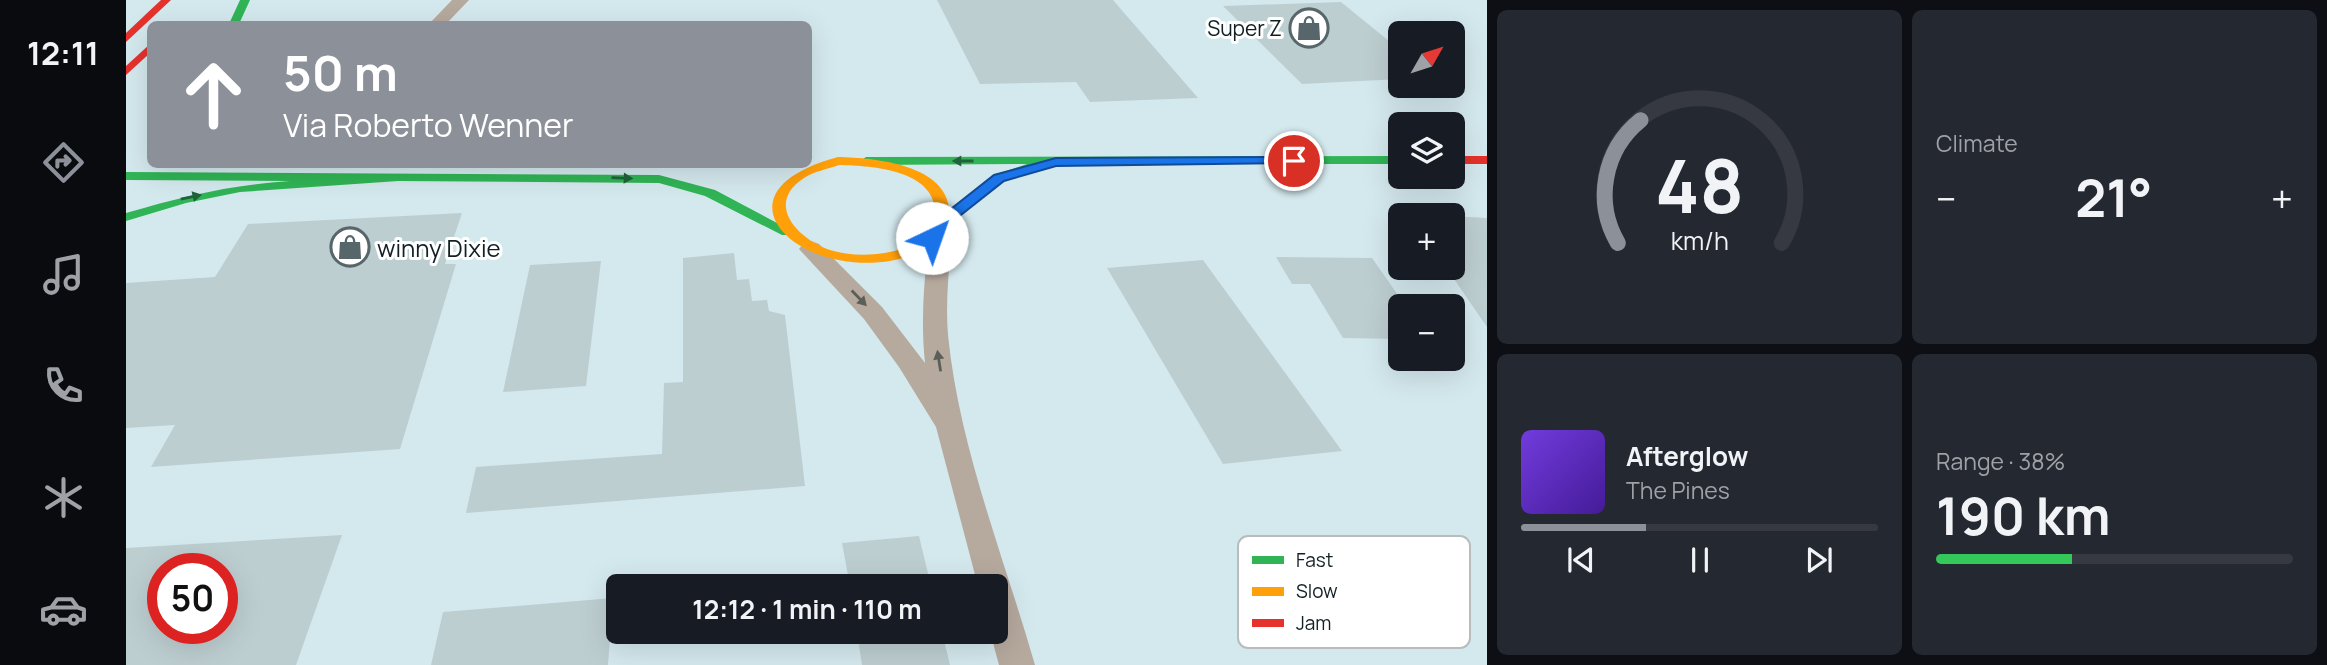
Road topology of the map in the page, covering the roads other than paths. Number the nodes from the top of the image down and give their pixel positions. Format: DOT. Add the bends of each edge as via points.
graph roads {
  1 [pos="166,0"];
  2 [pos="245,0"];
  3 [pos="461,0"];
  4 [pos="235,21"];
  5 [pos="440,21"];
  6 [pos="126,39"];
  7 [pos="147,50"];
  8 [pos="126,72"];
  9 [pos="126,160"];
  10 [pos="147,160"];
  11 [pos="866,160"];
  12 [pos="1388,160"];
  13 [pos="1465,160"];
  14 [pos="1487,160"];
  15 [pos="812,161"];
  16 [pos="838,161"];
  17 [pos="1056,162"];
  18 [pos="126,176"];
  19 [pos="406,177"];
  20 [pos="126,217"];
  21 [pos="942,223"];
  22 [pos="787,232"];
  23 [pos="811,249"];
  24 [pos="950,428"];
  25 [pos="991,574"];
  26 [pos="1008,633"];
  27 [pos="1017,665"];
  1 -- 6 [label="main road"];
  2 -- 4 [label="main road"];
  3 -- 5 [label="street"];
  7 -- 8 [label="main road"];
  9 -- 10 [label="main road"];
  11 -- 16 [label="main road"];
  17 -- 11 [label="main road, one-way"];
  11 -- 21 [label="main road" via="909,171 926,181 943,208"];
  12 -- 17 [label="main road"];
  13 -- 14 [label="main road"];
  15 -- 16 [label="main road"];
  16 -- 22 [label="main road" via="803,173 781,193 779,219"];
  17 -- 21 [label="main road" via="999,178"];
  18 -- 19 [label="main road"];
  20 -- 19 [label="main road, one-way" via="184,198 243,188"];
  19 -- 22 [label="main road, one-way" via="659,179 714,193"];
  21 -- 23 [label="main road" via="932,238 891,258 836,257"];
  24 -- 21 [label="street, one-way" via="935,335"];
  22 -- 23 [label="main road"];
  23 -- 24 [label="street, one-way" via="873,313 909,360"];
  24 -- 25 [label="street"];
  26 -- 27 [label="street"];
}
